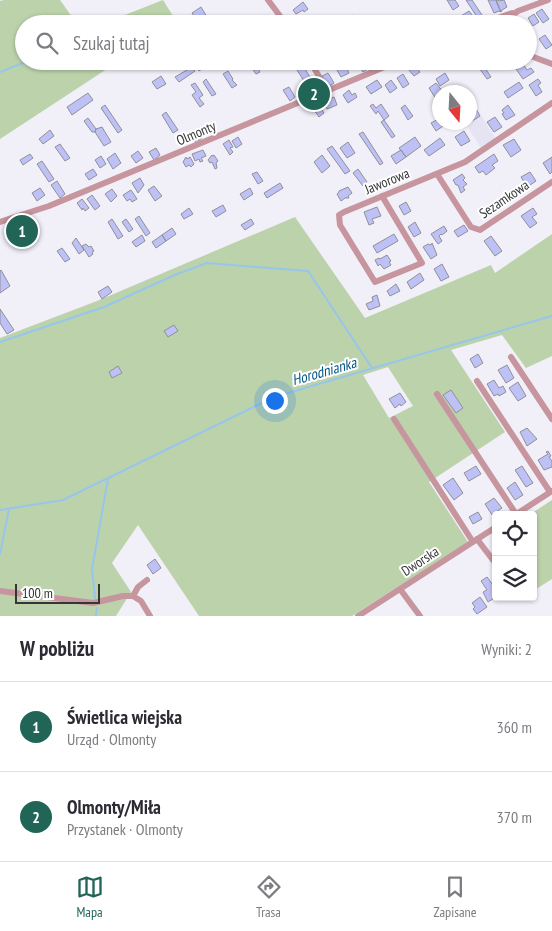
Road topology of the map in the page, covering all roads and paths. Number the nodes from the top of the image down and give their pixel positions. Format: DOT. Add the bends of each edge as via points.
graph roads {
  1 [pos="268,0"];
  2 [pos="548,0"];
  3 [pos="518,11"];
  4 [pos="279,15"];
  5 [pos="508,15"];
  6 [pos="512,15"];
  7 [pos="537,58"];
  8 [pos="552,64"];
  9 [pos="315,70"];
  10 [pos="378,70"];
  11 [pos="328,92"];
  12 [pos="552,103"];
  13 [pos="437,174"];
  14 [pos="552,182"];
  15 [pos="382,196"];
  16 [pos="0,222"];
  17 [pos="511,357"];
  18 [pos="476,381"];
  19 [pos="437,394"];
  20 [pos="552,404"];
  21 [pos="545,409"];
  22 [pos="394,419"];
  23 [pos="552,420"];
  24 [pos="551,492"];
  25 [pos="513,511"];
  26 [pos="520,511"];
  27 [pos="492,530"];
  28 [pos="475,541"];
  29 [pos="492,560"];
  30 [pos="147,580"];
  31 [pos="400,589"];
  32 [pos="0,592"];
  33 [pos="133,596"];
  34 [pos="150,616"];
  35 [pos="358,616"];
  36 [pos="420,616"];
  1 -- 4 [label="street"];
  2 -- 3 [label="street"];
  3 -- 5 [label="street"];
  3 -- 6 [label="street"];
  7 -- 8 [label="street"];
  9 -- 11 [label="street"];
  10 -- 11 [label="street, Olmonty"];
  11 -- 16 [label="street, Olmonty" via="49,206"];
  12 -- 13 [label="street, Jaworowa" via="465,162"];
  13 -- 14 [label="street, Sezamkowa" via="471,227 480,230"];
  13 -- 15 [label="street, Jaworowa"];
  15 -- 15 [label="street, Jaworowa" via="340,216 340,225 375,282 422,263"];
  17 -- 21 [label="street"];
  18 -- 24 [label="street"];
  19 -- 25 [label="street"];
  20 -- 21 [label="street"];
  21 -- 23 [label="street"];
  22 -- 28 [label="street"];
  24 -- 26 [label="street"];
  27 -- 28 [label="street, Dworska"];
  28 -- 29 [label="street"];
  28 -- 31 [label="street, Dworska"];
  30 -- 33 [label="street" via="138,586"];
  31 -- 35 [label="street, Dworska"];
  31 -- 36 [label="street"];
  32 -- 33 [label="street" via="93,603"];
  33 -- 34 [label="street"];
}
